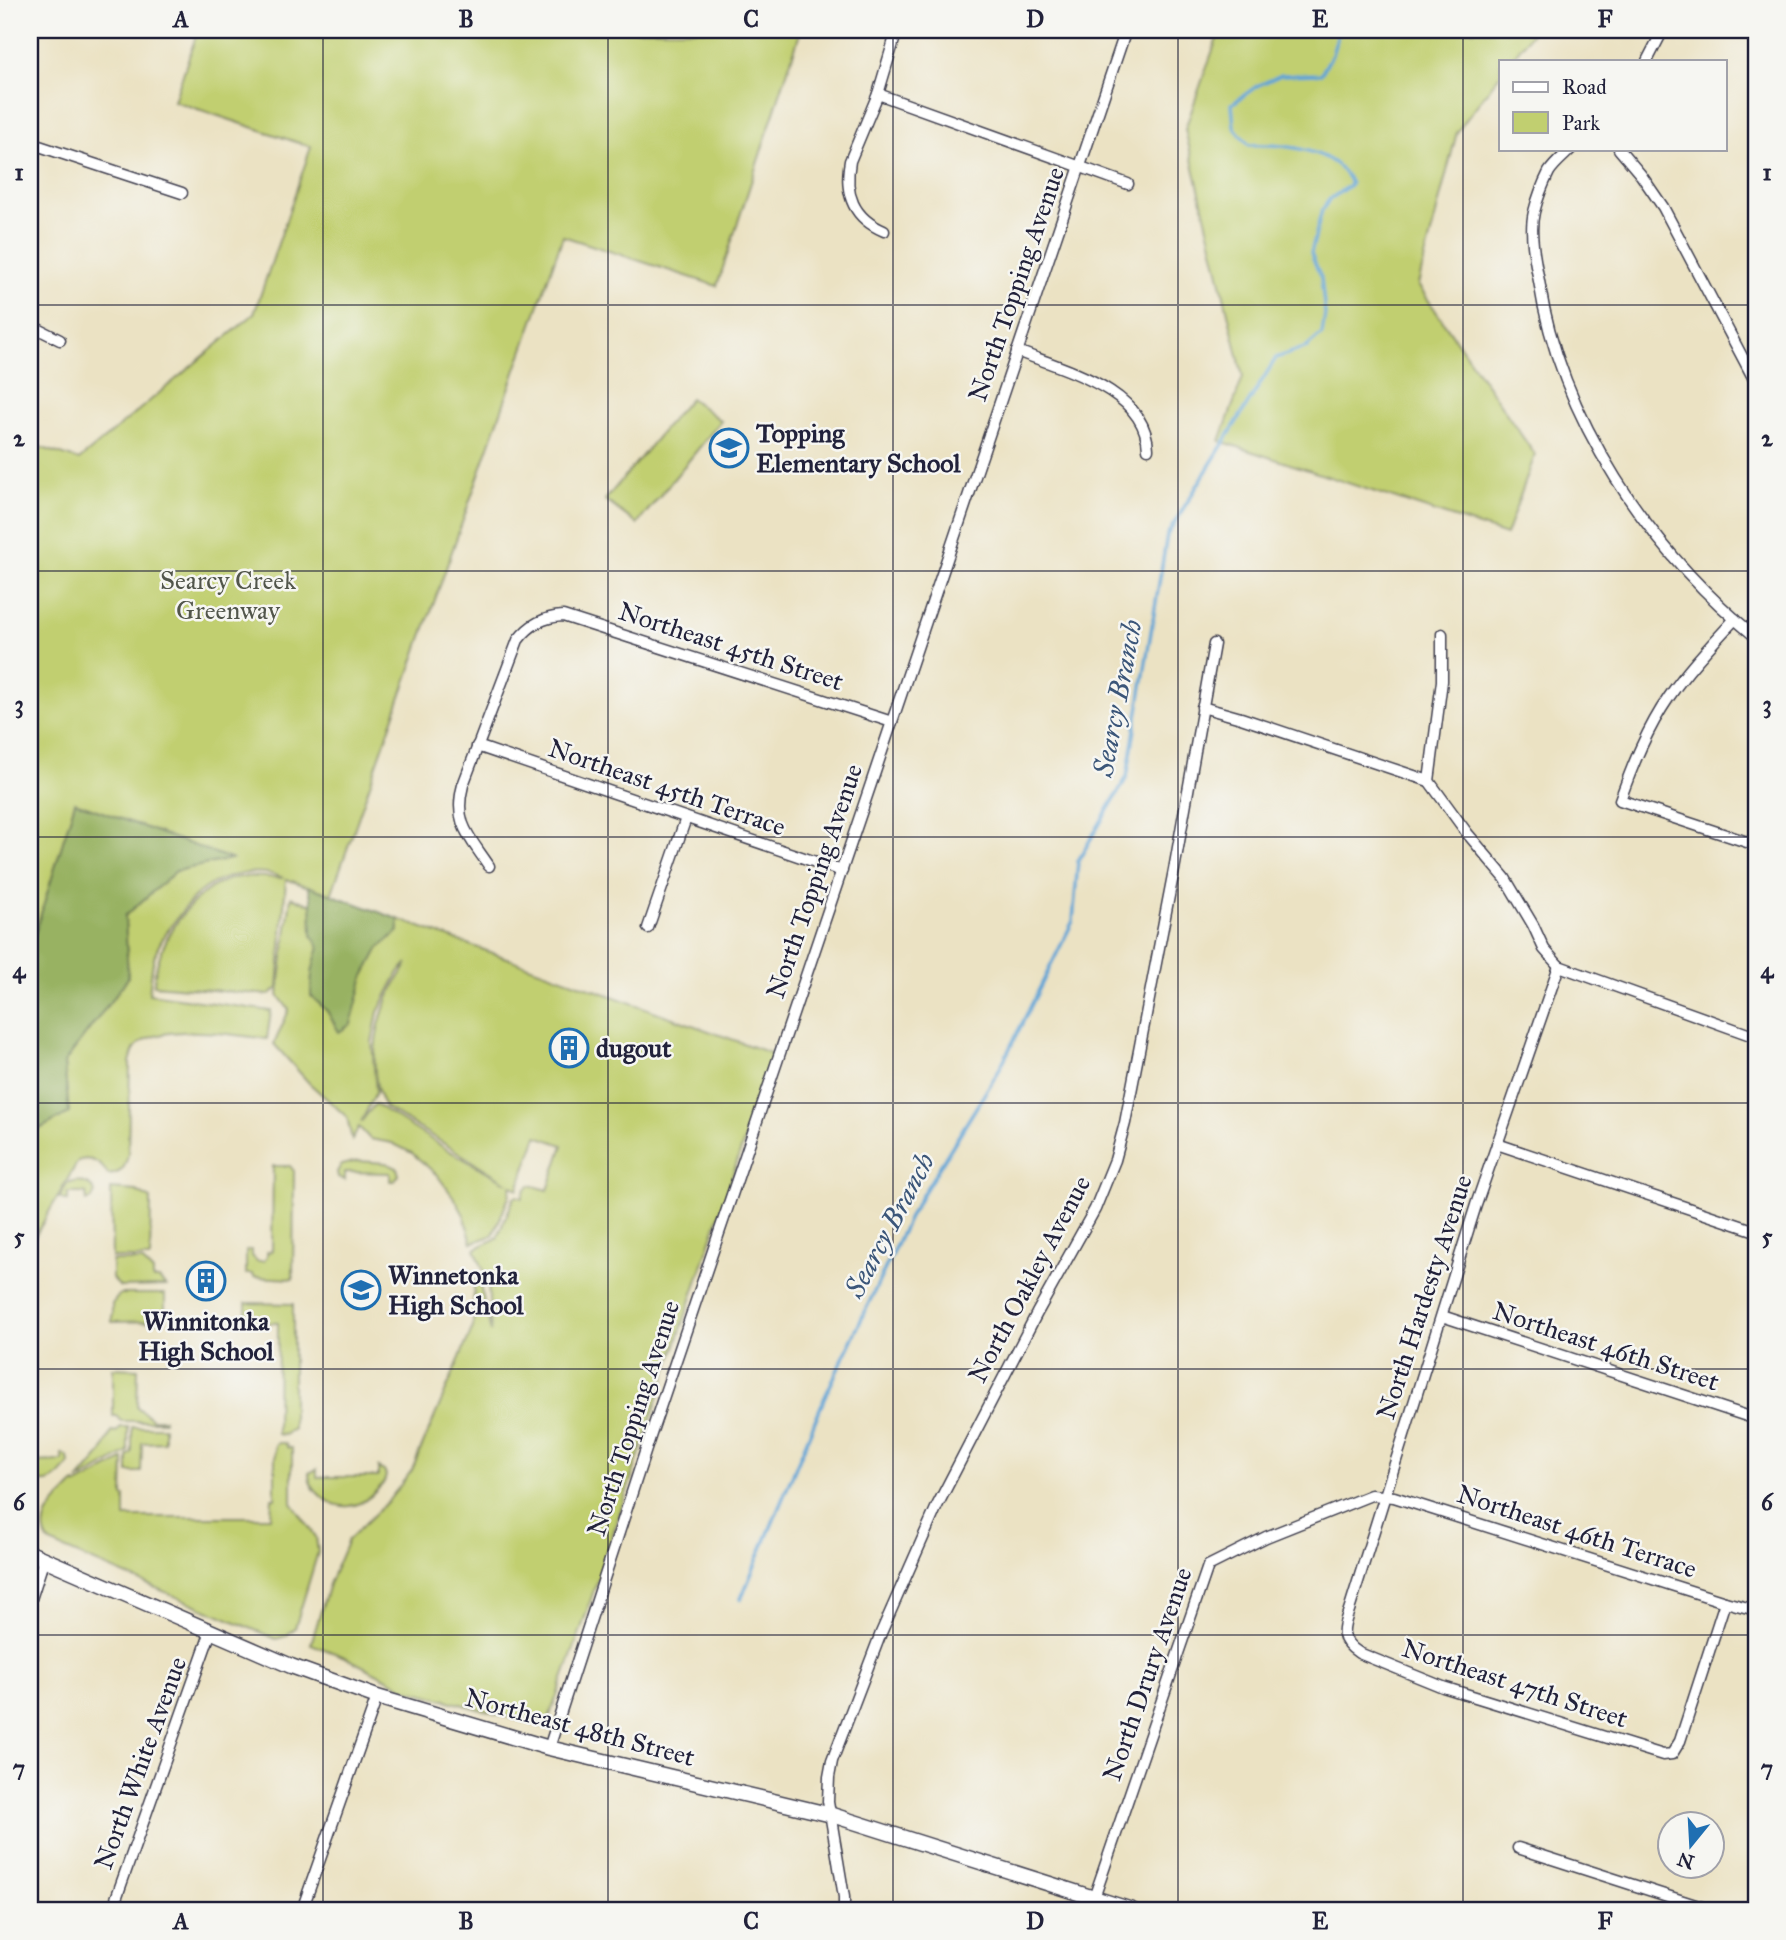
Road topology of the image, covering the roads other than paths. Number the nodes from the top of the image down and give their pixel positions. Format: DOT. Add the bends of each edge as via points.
graph roads {
  1 [pos="897,30"];
  2 [pos="1126,30"];
  3 [pos="1663,30"];
  4 [pos="1648,60"];
  5 [pos="878,94"];
  6 [pos="30,142"];
  7 [pos="1570,150"];
  8 [pos="1620,150"];
  9 [pos="1080,166"];
  10 [pos="1128,184"];
  11 [pos="182,193"];
  12 [pos="884,231"];
  13 [pos="30,325"];
  14 [pos="60,340"];
  15 [pos="1017,351"];
  16 [pos="1756,383"];
  17 [pos="1148,449"];
  18 [pos="1735,619"];
  19 [pos="1442,634"];
  20 [pos="1756,637"];
  21 [pos="1214,644"];
  22 [pos="1202,707"];
  23 [pos="892,722"];
  24 [pos="477,746"];
  25 [pos="1429,781"];
  26 [pos="686,818"];
  27 [pos="1756,845"];
  28 [pos="489,866"];
  29 [pos="842,871"];
  30 [pos="648,928"];
  31 [pos="1559,966"];
  32 [pos="1756,1037"];
  33 [pos="1497,1144"];
  34 [pos="1756,1231"];
  35 [pos="1442,1316"];
  36 [pos="1756,1419"];
  37 [pos="1384,1497"];
  38 [pos="30,1553"];
  39 [pos="44,1559"];
  40 [pos="30,1602"];
  41 [pos="1725,1602"];
  42 [pos="1756,1610"];
  43 [pos="211,1631"];
  44 [pos="1347,1643"];
  45 [pos="377,1697"];
  46 [pos="549,1748"];
  47 [pos="832,1815"];
  48 [pos="1518,1848"];
  49 [pos="1094,1898"];
  50 [pos="112,1910"];
  51 [pos="302,1910"];
  52 [pos="844,1910"];
  53 [pos="1132,1910"];
  54 [pos="1711,1910"];
  1 -- 5 [label="street"];
  2 -- 9 [label="street, North Topping Avenue"];
  3 -- 4 [label="street"];
  5 -- 9 [label="street"];
  5 -- 12 [label="street" via="850,161 849,187 857,212"];
  6 -- 11 [label="street"];
  7 -- 18 [label="street" via="1550,171 1532,227 1541,297 1558,360 1596,443 1637,510 1714,602"];
  8 -- 16 [label="street" via="1663,207"];
  9 -- 10 [label="street"];
  9 -- 15 [label="street, North Topping Avenue"];
  13 -- 14 [label="street"];
  15 -- 17 [label="street" via="1114,393 1136,416"];
  15 -- 23 [label="street, North Topping Avenue"];
  18 -- 20 [label="street"];
  18 -- 27 [label="street" via="1668,698 1641,747 1620,800"];
  19 -- 25 [label="street" via="1442,681"];
  21 -- 22 [label="street, North Oakley Avenue"];
  22 -- 25 [label="street"];
  22 -- 47 [label="street, North Oakley Avenue" via="1115,1160 1095,1209 937,1506 887,1620 832,1761 828,1793"];
  23 -- 24 [label="street, Northeast 45th Street" via="555,616 537,622 518,640"];
  23 -- 29 [label="street, North Topping Avenue"];
  24 -- 26 [label="street, Northeast 45th Terrace"];
  24 -- 28 [label="street" via="461,792 460,815"];
  25 -- 31 [label="street" via="1505,878 1544,949"];
  26 -- 29 [label="street, Northeast 45th Terrace"];
  26 -- 30 [label="street"];
  29 -- 46 [label="street, North Topping Avenue"];
  31 -- 32 [label="street"];
  31 -- 33 [label="street, North Hardesty Avenue"];
  33 -- 34 [label="street"];
  33 -- 35 [label="street, North Hardesty Avenue"];
  35 -- 36 [label="street, Northeast 46th Street"];
  35 -- 37 [label="street, North Hardesty Avenue"];
  37 -- 41 [label="street, Northeast 46th Terrace"];
  37 -- 44 [label="street, North Hardesty Avenue" via="1343,1630"];
  37 -- 49 [label="street, North Drury Avenue" via="1371,1495 1309,1519 1208,1566"];
  38 -- 39 [label="street, Northeast 48th Street"];
  39 -- 40 [label="street"];
  39 -- 43 [label="street, Northeast 48th Street"];
  41 -- 42 [label="street, Northeast 46th Terrace"];
  41 -- 44 [label="street, Northeast 47th Street" via="1680,1741 1672,1754 1663,1755 1443,1687 1359,1653"];
  43 -- 45 [label="street, Northeast 48th Street"];
  43 -- 50 [label="street, North White Avenue"];
  45 -- 46 [label="street, Northeast 48th Street"];
  45 -- 51 [label="street"];
  46 -- 47 [label="street, Northeast 48th Street"];
  47 -- 49 [label="street, Northeast 48th Street"];
  47 -- 52 [label="street, North Oakley Avenue"];
  48 -- 54 [label="street"];
  49 -- 53 [label="street, Northeast 48th Street"];
}
